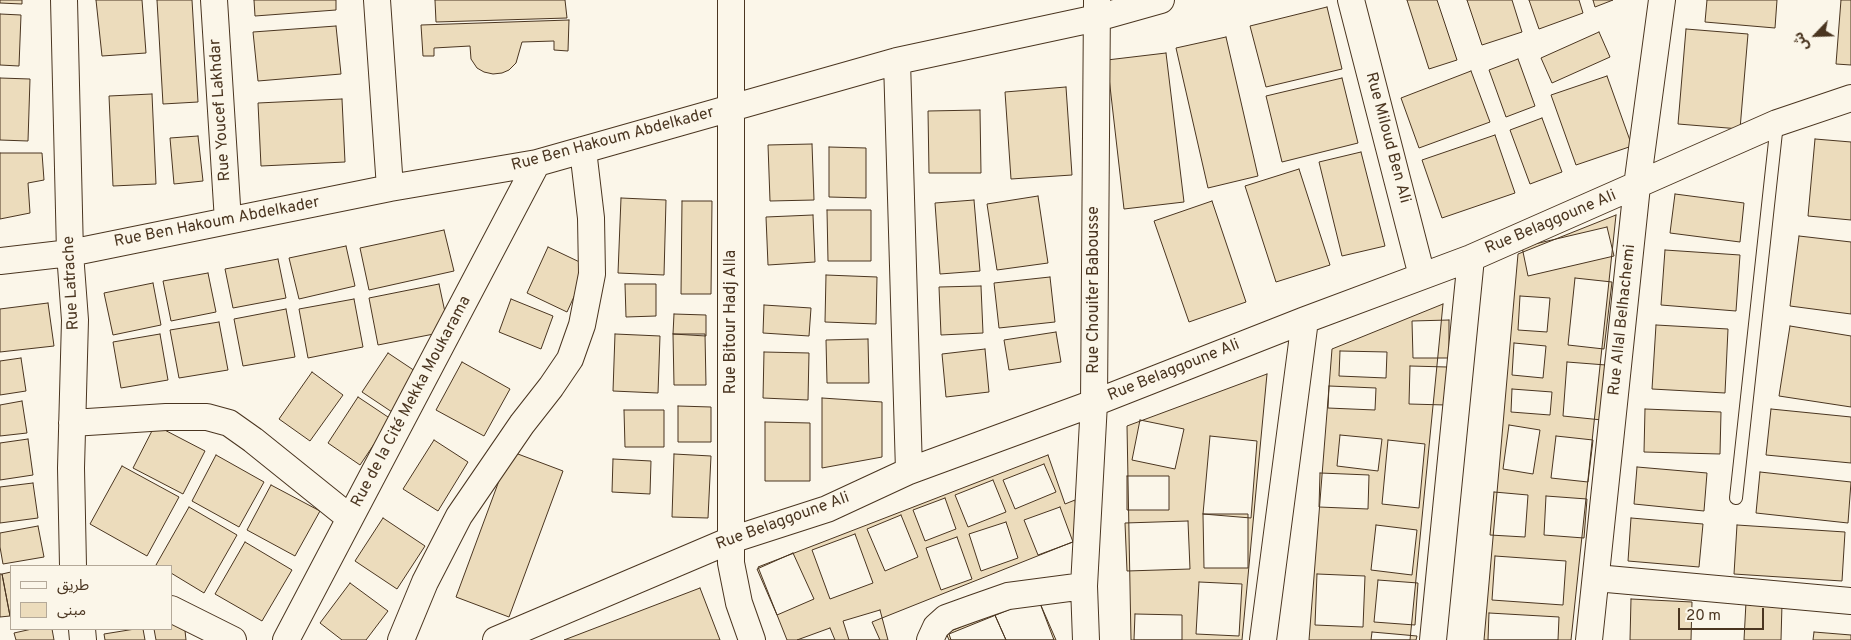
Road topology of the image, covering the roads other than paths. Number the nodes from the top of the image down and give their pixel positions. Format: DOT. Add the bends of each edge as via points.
graph roads {
  1 [pos="64,0"];
  2 [pos="214,0"];
  3 [pos="377,0"];
  4 [pos="731,0"];
  5 [pos="1161,0"];
  6 [pos="1351,0"];
  7 [pos="1662,0"];
  8 [pos="1097,9"];
  9 [pos="897,60"];
  10 [pos="1851,98"];
  11 [pos="732,108"];
  12 [pos="1777,123"];
  13 [pos="583,150"];
  14 [pos="537,163"];
  15 [pos="1637,186"];
  16 [pos="390,188"];
  17 [pos="228,221"];
  18 [pos="70,253"];
  19 [pos="1471,258"];
  20 [pos="0,261"];
  21 [pos="1422,276"];
  22 [pos="1304,320"];
  23 [pos="1094,403"];
  24 [pos="72,423"];
  25 [pos="909,471"];
  26 [pos="1736,498"];
  27 [pos="350,518"];
  28 [pos="731,540"];
  29 [pos="77,564"];
  30 [pos="1596,578"];
  31 [pos="1084,586"];
  32 [pos="1851,601"];
  33 [pos="172,610"];
  34 [pos="233,640"];
  35 [pos="286,640"];
  36 [pos="401,640"];
  37 [pos="496,640"];
  38 [pos="752,640"];
  39 [pos="930,640"];
  40 [pos="1086,640"];
  41 [pos="1263,640"];
  42 [pos="1433,640"];
  43 [pos="1589,640"];
  1 -- 18 [label="street, Rue Latrache"];
  2 -- 17 [label="street, Rue Youcef Lakhdar"];
  3 -- 16 [label="street"];
  4 -- 11 [label="street, Rue Bitour Hadj Alla"];
  5 -- 8 [label="street, Rue Ben Hakoum Abdelkader"];
  6 -- 21 [label="street, Rue Miloud Ben Ali"];
  7 -- 15 [label="street, Rue Allal Belhachemi"];
  8 -- 9 [label="street, Rue Ben Hakoum Abdelkader"];
  8 -- 23 [label="street, Rue Chouiter Babousse"];
  9 -- 11 [label="street, Rue Ben Hakoum Abdelkader"];
  9 -- 25 [label="street"];
  10 -- 12 [label="street, Rue Belaggoune Ali"];
  11 -- 13 [label="street, Rue Ben Hakoum Abdelkader"];
  11 -- 28 [label="street, Rue Bitour Hadj Alla"];
  12 -- 15 [label="street, Rue Belaggoune Ali"];
  12 -- 26 [label="lane"];
  13 -- 14 [label="street, Rue Ben Hakoum Abdelkader"];
  13 -- 36 [label="street" via="591,218 592,274 582,325 570,359 459,516 425,582"];
  14 -- 16 [label="street, Rue Ben Hakoum Abdelkader"];
  14 -- 27 [label="street, Rue de la Cité Mekka Moukarama"];
  15 -- 19 [label="street, Rue Belaggoune Ali"];
  15 -- 30 [label="street, Rue Allal Belhachemi"];
  16 -- 17 [label="street, Rue Ben Hakoum Abdelkader"];
  17 -- 18 [label="street, Rue Ben Hakoum Abdelkader"];
  18 -- 20 [label="street, Rue Ben Hakoum Abdelkader"];
  18 -- 24 [label="street, Rue Latrache" via="75,320"];
  19 -- 21 [label="street, Rue Belaggoune Ali"];
  19 -- 42 [label="street"];
  21 -- 22 [label="street, Rue Belaggoune Ali"];
  22 -- 23 [label="street, Rue Belaggoune Ali"];
  22 -- 41 [label="street"];
  23 -- 25 [label="street, Rue Belaggoune Ali"];
  23 -- 31 [label="street, Rue Chouiter Babousse"];
  24 -- 27 [label="street" via="166,417 207,417 229,423"];
  24 -- 29 [label="street, Rue Latrache" via="71,468"];
  25 -- 28 [label="street, Rue Belaggoune Ali" via="827,509"];
  27 -- 35 [label="street, Rue de la Cité Mekka Moukarama"];
  28 -- 37 [label="street, Rue Belaggoune Ali"];
  28 -- 38 [label="street, Rue Bitour Hadj Alla" via="731,563 739,603"];
  30 -- 32 [label="street"];
  30 -- 43 [label="street, Rue Allal Belhachemi"];
  31 -- 39 [label="street" via="1008,596 971,608 946,618 936,627"];
  31 -- 40 [label="street, Rue Chouiter Babousse"];
  33 -- 34 [label="street"];
}
